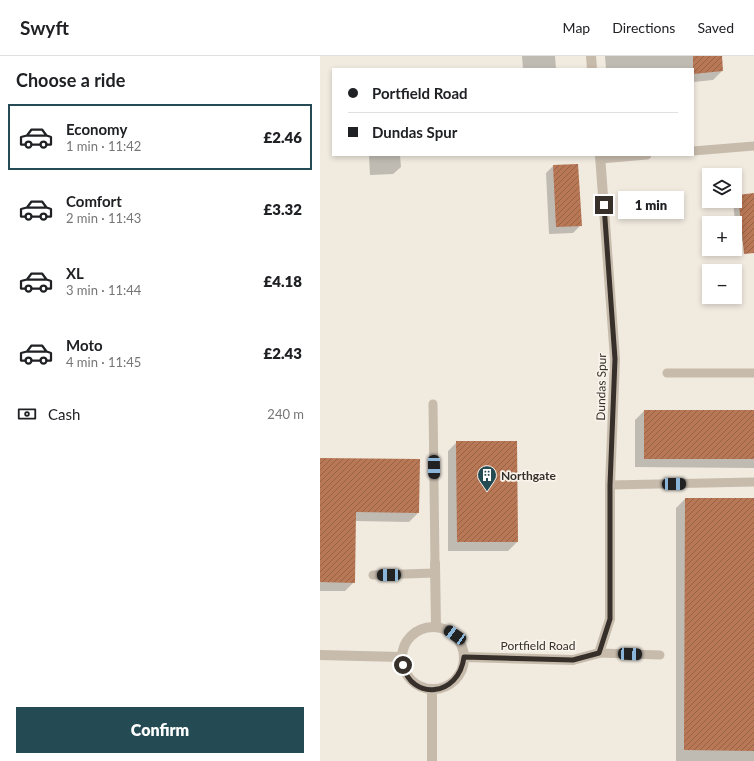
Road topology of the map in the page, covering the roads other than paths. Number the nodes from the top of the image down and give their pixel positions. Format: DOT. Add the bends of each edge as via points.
graph roads {
  1 [pos="591,56"];
  2 [pos="592,68"];
  3 [pos="754,146"];
  4 [pos="694,151"];
  5 [pos="624,156"];
  6 [pos="600,157"];
  7 [pos="666,373"];
  8 [pos="754,373"];
  9 [pos="433,404"];
  10 [pos="754,482"];
  11 [pos="610,485"];
  12 [pos="435,563"];
  13 [pos="435,573"];
  14 [pos="373,575"];
  15 [pos="436,626"];
  16 [pos="599,653"];
  17 [pos="320,655"];
  18 [pos="660,655"];
  19 [pos="401,657"];
  20 [pos="464,657"];
  21 [pos="432,690"];
  22 [pos="432,761"];
  1 -- 2 [label="street"];
  3 -- 4 [label="lane"];
  5 -- 6 [label="lane"];
  6 -- 11 [label="street, Dundas Spur" via="615,359"];
  7 -- 8 [label="lane"];
  9 -- 12 [label="lane"];
  10 -- 11 [label="lane"];
  11 -- 16 [label="street, Dundas Spur" via="610,619"];
  12 -- 13 [label="street"];
  13 -- 14 [label="lane"];
  13 -- 15 [label="street"];
  15 -- 19 [label="street" via="418,630 409,637 403,646"];
  15 -- 20 [label="street" via="455,635 462,644"];
  16 -- 18 [label="lane"];
  16 -- 20 [label="street, Portfield Road" via="573,660"];
  17 -- 19 [label="street"];
  19 -- 21 [label="street" via="405,673 412,681"];
  20 -- 21 [label="street" via="463,668 457,678 449,685"];
  21 -- 22 [label="street"];
}
